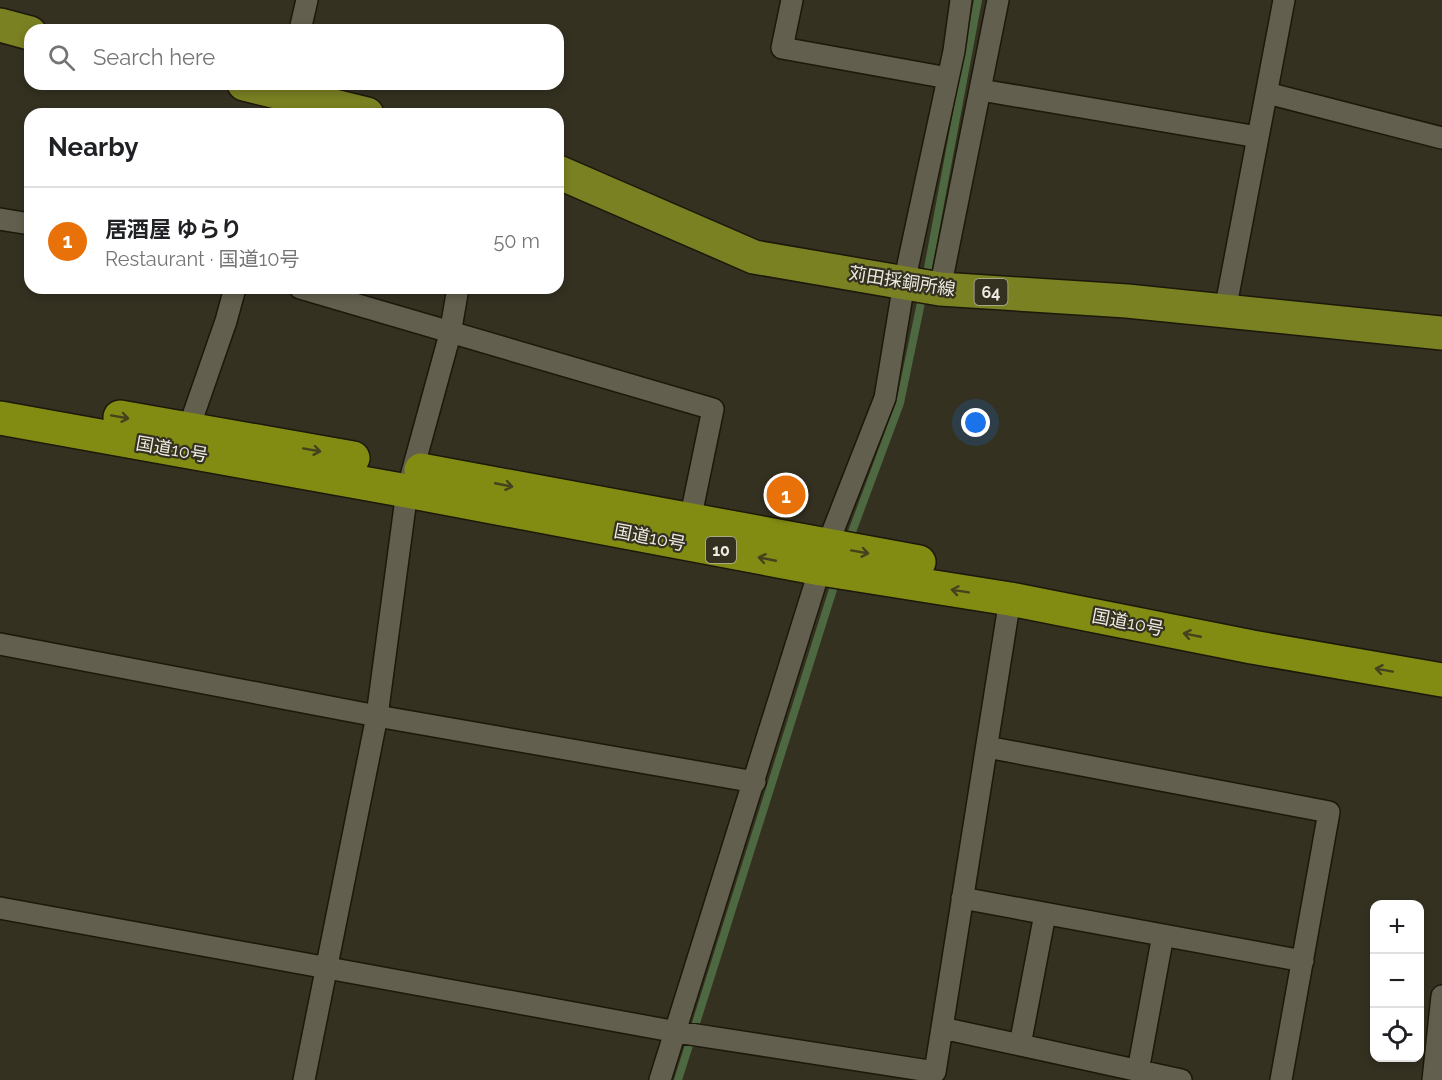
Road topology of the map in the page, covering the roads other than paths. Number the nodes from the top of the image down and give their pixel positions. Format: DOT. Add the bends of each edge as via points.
graph roads {
  1 [pos="307,0"];
  2 [pos="792,0"];
  3 [pos="961,0"];
  4 [pos="999,0"];
  5 [pos="1284,0"];
  6 [pos="301,24"];
  7 [pos="0,26"];
  8 [pos="24,32"];
  9 [pos="948,78"];
  10 [pos="262,90"];
  11 [pos="981,90"];
  12 [pos="1267,93"];
  13 [pos="284,97"];
  14 [pos="338,108"];
  15 [pos="1258,137"];
  16 [pos="1442,138"];
  17 [pos="564,175"];
  18 [pos="0,219"];
  19 [pos="24,223"];
  20 [pos="904,283"];
  21 [pos="940,289"];
  22 [pos="233,294"];
  23 [pos="320,294"];
  24 [pos="457,294"];
  25 [pos="1225,311"];
  26 [pos="1442,333"];
  27 [pos="450,334"];
  28 [pos="0,396"];
  29 [pos="0,418"];
  30 [pos="185,439"];
  31 [pos="410,480"];
  32 [pos="687,532"];
  33 [pos="824,557"];
  34 [pos="1010,599"];
  35 [pos="0,644"];
  36 [pos="1442,657"];
  37 [pos="1442,680"];
  38 [pos="377,716"];
  39 [pos="987,747"];
  40 [pos="755,782"];
  41 [pos="962,898"];
  42 [pos="0,908"];
  43 [pos="1045,914"];
  44 [pos="1163,935"];
  45 [pos="1303,961"];
  46 [pos="327,966"];
  47 [pos="1442,996"];
  48 [pos="942,1028"];
  49 [pos="677,1032"];
  50 [pos="1020,1045"];
  51 [pos="1138,1071"];
  52 [pos="304,1080"];
  53 [pos="660,1080"];
  54 [pos="1181,1080"];
  55 [pos="1281,1080"];
  56 [pos="1433,1080"];
  1 -- 6 [label="street"];
  2 -- 9 [label="street" via="782,48"];
  3 -- 9 [label="street"];
  4 -- 11 [label="street"];
  5 -- 12 [label="street"];
  7 -- 8 [label="main road"];
  9 -- 20 [label="street"];
  10 -- 13 [label="main road"];
  11 -- 15 [label="street"];
  11 -- 21 [label="street"];
  12 -- 15 [label="street"];
  12 -- 16 [label="street"];
  13 -- 14 [label="main road"];
  15 -- 25 [label="street"];
  17 -- 20 [label="main road, 苅田採銅所線 / 64" via="754,257"];
  18 -- 19 [label="street"];
  20 -- 21 [label="main road, 苅田採銅所線 / 64"];
  20 -- 33 [label="street" via="885,398"];
  21 -- 25 [label="main road, 苅田採銅所線 / 64"];
  22 -- 30 [label="street"];
  23 -- 27 [label="street"];
  24 -- 27 [label="street"];
  25 -- 26 [label="main road, 苅田採銅所線 / 64"];
  27 -- 31 [label="street"];
  27 -- 32 [label="street" via="713,409"];
  28 -- 30 [label="highway, 国道10号 / 10, one-way"];
  29 -- 30 [label="highway, 国道10号 / 10"];
  30 -- 31 [label="highway, 国道10号 / 10"];
  31 -- 32 [label="highway, 国道10号 / 10"];
  31 -- 38 [label="street"];
  32 -- 33 [label="highway, 国道10号 / 10"];
  34 -- 33 [label="highway, 国道10号 / 10, one-way"];
  33 -- 36 [label="highway, 国道10号 / 10, one-way"];
  33 -- 40 [label="street"];
  37 -- 34 [label="highway, 国道10号 / 10, one-way"];
  34 -- 39 [label="street"];
  35 -- 38 [label="street"];
  38 -- 40 [label="street"];
  38 -- 46 [label="street"];
  39 -- 41 [label="street"];
  39 -- 45 [label="street" via="1329,812"];
  40 -- 49 [label="street"];
  41 -- 43 [label="street"];
  41 -- 48 [label="street"];
  42 -- 46 [label="street"];
  43 -- 44 [label="street"];
  43 -- 50 [label="street"];
  44 -- 45 [label="street"];
  44 -- 51 [label="street"];
  45 -- 55 [label="street"];
  46 -- 49 [label="street"];
  46 -- 52 [label="street"];
  47 -- 56 [label="street"];
  48 -- 49 [label="street" via="936,1072"];
  48 -- 50 [label="street"];
  49 -- 53 [label="street"];
  50 -- 51 [label="street"];
  51 -- 54 [label="street"];
}
